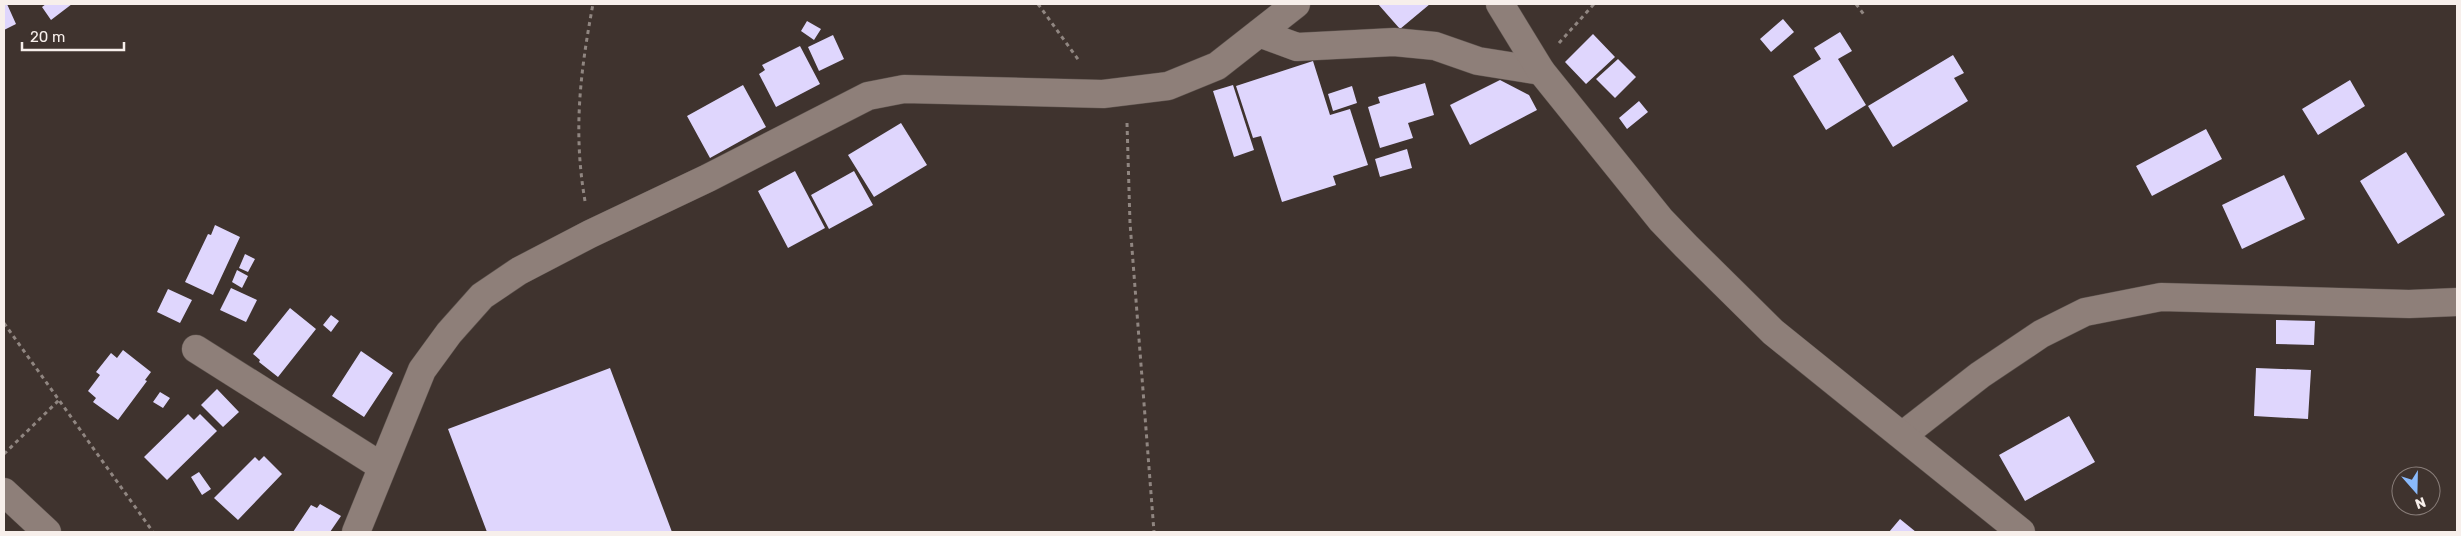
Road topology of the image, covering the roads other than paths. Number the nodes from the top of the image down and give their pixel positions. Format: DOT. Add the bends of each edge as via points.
graph roads {
  1 [pos="1296,4"];
  2 [pos="1500,4"];
  3 [pos="1258,33"];
  4 [pos="1541,71"];
  5 [pos="2457,302"];
  6 [pos="196,348"];
  7 [pos="1903,435"];
  8 [pos="381,466"];
  9 [pos="4,492"];
  10 [pos="47,532"];
  11 [pos="356,532"];
  12 [pos="2021,532"];
  1 -- 3 [label="street"];
  2 -- 4 [label="street"];
  3 -- 4 [label="street" via="1297,47 1394,42 1435,46 1478,61"];
  3 -- 8 [label="street" via="1217,66 1168,86 1115,93 904,90 868,96 590,234 519,271 482,296 422,370"];
  4 -- 7 [label="street" via="1686,246 1773,332"];
  5 -- 7 [label="street" via="2409,304 2161,297 2085,312 2041,334 1980,375"];
  6 -- 8 [label="street"];
  7 -- 12 [label="street"];
  8 -- 11 [label="street"];
  9 -- 10 [label="street"];
}
